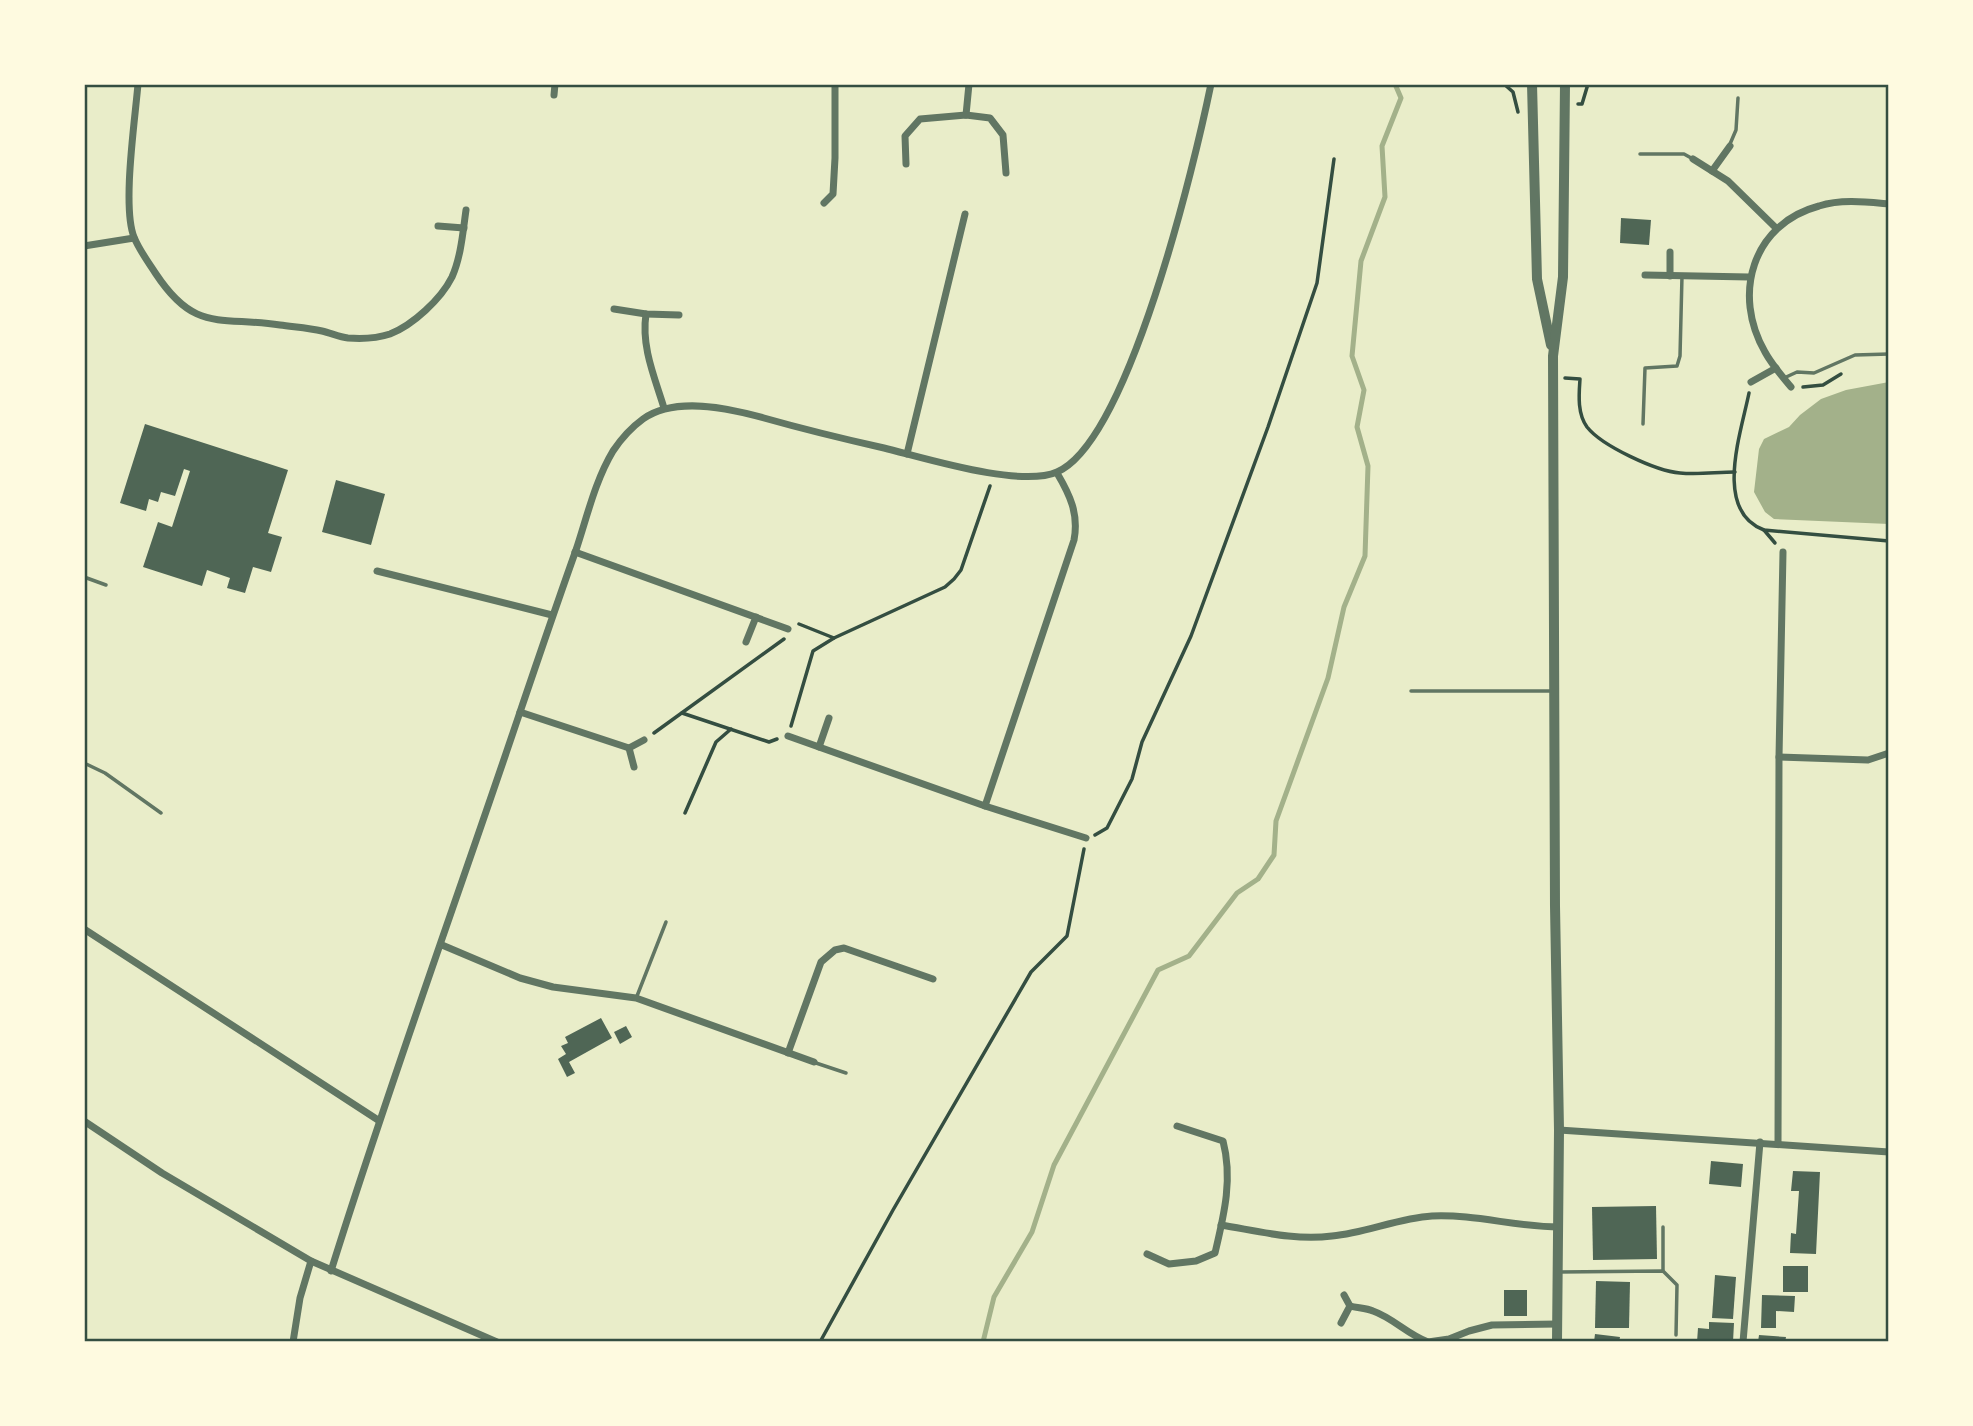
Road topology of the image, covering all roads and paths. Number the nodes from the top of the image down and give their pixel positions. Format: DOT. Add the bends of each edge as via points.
graph roads {
  1 [pos="138,84"];
  2 [pos="555,84"];
  3 [pos="835,84"];
  4 [pos="969,84"];
  5 [pos="1211,84"];
  6 [pos="1532,84"];
  7 [pos="1565,84"];
  8 [pos="554,95"];
  9 [pos="1738,98"];
  10 [pos="966,115"];
  11 [pos="1730,146"];
  12 [pos="1640,154"];
  13 [pos="1334,159"];
  14 [pos="1693,159"];
  15 [pos="906,164"];
  16 [pos="1712,171"];
  17 [pos="1006,173"];
  18 [pos="824,204"];
  19 [pos="1889,204"];
  20 [pos="466,209"];
  21 [pos="965,214"];
  22 [pos="438,226"];
  23 [pos="464,228"];
  24 [pos="1776,228"];
  25 [pos="134,237"];
  26 [pos="84,246"];
  27 [pos="1670,252"];
  28 [pos="1645,275"];
  29 [pos="1670,276"];
  30 [pos="1682,276"];
  31 [pos="1749,277"];
  32 [pos="614,309"];
  33 [pos="646,314"];
  34 [pos="679,315"];
  35 [pos="1889,354"];
  36 [pos="1553,356"];
  37 [pos="1776,368"];
  38 [pos="1848,370"];
  39 [pos="1553,378"];
  40 [pos="1784,378"];
  41 [pos="1751,382"];
  42 [pos="1791,387"];
  43 [pos="664,408"];
  44 [pos="1643,424"];
  45 [pos="906,454"];
  46 [pos="1057,472"];
  47 [pos="1735,472"];
  48 [pos="994,474"];
  49 [pos="1889,541"];
  50 [pos="575,552"];
  51 [pos="1783,552"];
  52 [pos="377,571"];
  53 [pos="84,577"];
  54 [pos="106,585"];
  55 [pos="552,615"];
  56 [pos="756,617"];
  57 [pos="788,629"];
  58 [pos="834,638"];
  59 [pos="746,642"];
  60 [pos="1411,691"];
  61 [pos="1554,691"];
  62 [pos="520,712"];
  63 [pos="682,713"];
  64 [pos="829,718"];
  65 [pos="731,729"];
  66 [pos="788,736"];
  67 [pos="644,740"];
  68 [pos="819,747"];
  69 [pos="629,748"];
  70 [pos="1889,753"];
  71 [pos="1779,757"];
  72 [pos="84,763"];
  73 [pos="634,767"];
  74 [pos="985,806"];
  75 [pos="161,813"];
  76 [pos="685,813"];
  77 [pos="1086,838"];
  78 [pos="666,922"];
  79 [pos="84,929"];
  80 [pos="442,945"];
  81 [pos="933,979"];
  82 [pos="636,998"];
  83 [pos="788,1053"];
  84 [pos="814,1062"];
  85 [pos="846,1073"];
  86 [pos="379,1120"];
  87 [pos="84,1121"];
  88 [pos="1177,1126"];
  89 [pos="1559,1130"];
  90 [pos="1760,1142"];
  91 [pos="1778,1143"];
  92 [pos="1889,1152"];
  93 [pos="1222,1225"];
  94 [pos="1559,1227"];
  95 [pos="1663,1227"];
  96 [pos="1147,1254"];
  97 [pos="311,1261"];
  98 [pos="331,1271"];
  99 [pos="1663,1271"];
  100 [pos="1559,1272"];
  101 [pos="1344,1295"];
  102 [pos="1350,1306"];
  103 [pos="1341,1323"];
  104 [pos="1558,1324"];
  105 [pos="1676,1335"];
  106 [pos="293,1342"];
  107 [pos="498,1342"];
  108 [pos="820,1342"];
  109 [pos="1428,1342"];
  110 [pos="1558,1342"];
  111 [pos="1743,1342"];
  1 -- 25 [label="street" via="130,196"];
  2 -- 8 [label="street"];
  3 -- 18 [label="street" via="833,194"];
  4 -- 10 [label="street"];
  5 -- 46 [label="street" via="1147,323 1115,400 1087,448"];
  6 -- 36 [label="street" via="1537,279"];
  7 -- 36 [label="street" via="1563,277"];
  9 -- 11 [label="lane"];
  10 -- 15 [label="street" via="919,119 905,136"];
  10 -- 17 [label="street" via="990,118 1003,135"];
  11 -- 16 [label="street"];
  12 -- 14 [label="lane" via="1684,154"];
  13 -- 77 [label="path" via="1317,283 1268,427 1191,636 1142,741 1132,779 1107,828"];
  14 -- 16 [label="street"];
  16 -- 24 [label="street"];
  19 -- 24 [label="street" via="1857,201 1819,206"];
  20 -- 23 [label="street"];
  21 -- 45 [label="street"];
  22 -- 23 [label="street"];
  23 -- 25 [label="street" via="444,290 408,324 373,338 194,315 167,290"];
  24 -- 31 [label="street" via="1760,249"];
  25 -- 26 [label="street"];
  27 -- 29 [label="street"];
  28 -- 29 [label="street"];
  29 -- 30 [label="street"];
  30 -- 31 [label="street"];
  30 -- 44 [label="lane" via="1680,356 1677,366 1645,368"];
  31 -- 37 [label="street" via="1751,315"];
  32 -- 33 [label="street"];
  33 -- 34 [label="street"];
  33 -- 43 [label="street" via="646,349"];
  35 -- 40 [label="lane" via="1855,355 1814,373 1797,372"];
  36 -- 39 [label="street"];
  37 -- 40 [label="street"];
  37 -- 41 [label="street"];
  38 -- 42 [label="path" via="1823,385"];
  39 -- 47 [label="path" via="1580,379 1578,404 1587,426 1617,450 1679,473"];
  39 -- 61 [label="street"];
  40 -- 42 [label="street"];
  41 -- 47 [label="path"];
  43 -- 45 [label="street" via="744,412"];
  43 -- 50 [label="street" via="647,416 614,449"];
  45 -- 48 [label="street"];
  46 -- 48 [label="street" via="1035,477"];
  46 -- 74 [label="street" via="1075,509 1074,540"];
  47 -- 49 [label="path" via="1736,502 1753,526"];
  48 -- 58 [label="path" via="954,579"];
  50 -- 55 [label="street"];
  50 -- 56 [label="street"];
  51 -- 71 [label="street"];
  52 -- 55 [label="street"];
  53 -- 54 [label="lane"];
  55 -- 62 [label="street"];
  56 -- 57 [label="street"];
  56 -- 59 [label="street"];
  57 -- 58 [label="path" via="791,621"];
  57 -- 63 [label="path" via="783,641"];
  58 -- 66 [label="path" via="813,651"];
  60 -- 61 [label="lane"];
  61 -- 89 [label="street"];
  62 -- 69 [label="street"];
  62 -- 80 [label="street"];
  63 -- 65 [label="path"];
  63 -- 67 [label="path"];
  64 -- 68 [label="street"];
  65 -- 66 [label="path" via="769,741"];
  65 -- 76 [label="path" via="716,742"];
  66 -- 68 [label="street"];
  67 -- 69 [label="street"];
  68 -- 74 [label="street"];
  69 -- 73 [label="street"];
  70 -- 71 [label="street" via="1868,760"];
  71 -- 91 [label="street"];
  72 -- 75 [label="lane"];
  74 -- 77 [label="street"];
  77 -- 108 [label="path" via="1067,936 1031,972"];
  78 -- 82 [label="lane"];
  79 -- 86 [label="street"];
  80 -- 82 [label="street" via="520,978"];
  80 -- 86 [label="street"];
  81 -- 83 [label="street" via="844,948 835,950 821,962"];
  82 -- 83 [label="street"];
  83 -- 84 [label="street"];
  84 -- 85 [label="lane"];
  86 -- 98 [label="street"];
  87 -- 97 [label="street"];
  88 -- 93 [label="street" via="1223,1141 1228,1195"];
  89 -- 90 [label="street"];
  89 -- 94 [label="street"];
  90 -- 91 [label="street"];
  90 -- 111 [label="street"];
  91 -- 92 [label="street"];
  93 -- 94 [label="street" via="1316,1238 1430,1216"];
  93 -- 96 [label="street" via="1215,1253 1196,1261 1169,1264"];
  94 -- 100 [label="street"];
  95 -- 99 [label="lane"];
  97 -- 98 [label="street"];
  97 -- 106 [label="street"];
  98 -- 107 [label="street"];
  99 -- 100 [label="lane"];
  99 -- 105 [label="lane" via="1677,1286"];
  100 -- 104 [label="street"];
  101 -- 102 [label="street"];
  102 -- 103 [label="street"];
  102 -- 109 [label="street" via="1372,1311"];
  104 -- 109 [label="street" via="1492,1325"];
  104 -- 110 [label="street"];
}
